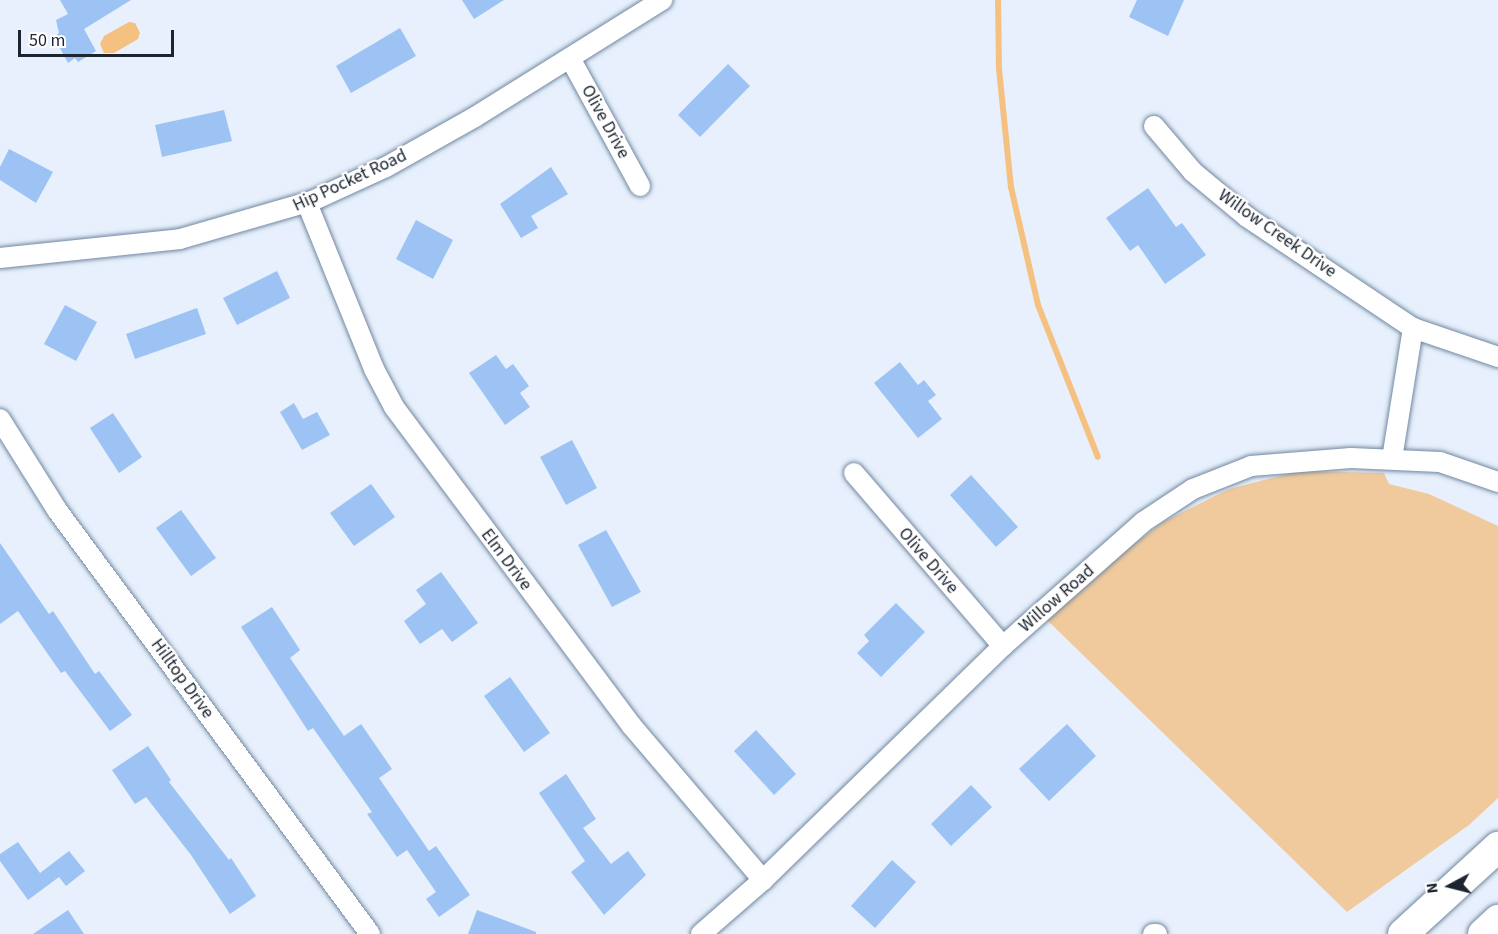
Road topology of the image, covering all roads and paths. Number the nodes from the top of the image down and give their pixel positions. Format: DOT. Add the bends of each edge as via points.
graph roads {
  1 [pos="662,0"];
  2 [pos="570,58"];
  3 [pos="1154,126"];
  4 [pos="640,186"];
  5 [pos="307,203"];
  6 [pos="0,258"];
  7 [pos="1413,328"];
  8 [pos="1498,357"];
  9 [pos="0,419"];
  10 [pos="1392,459"];
  11 [pos="854,473"];
  12 [pos="1498,482"];
  13 [pos="1003,646"];
  14 [pos="1498,847"];
  15 [pos="763,880"];
  16 [pos="1498,920"];
  17 [pos="370,934"];
  18 [pos="701,934"];
  19 [pos="1403,934"];
  20 [pos="1483,934"];
  1 -- 2 [label="street, Hip Pocket Road"];
  2 -- 4 [label="street, Olive Drive"];
  2 -- 5 [label="street, Hip Pocket Road" via="392,164"];
  3 -- 7 [label="street, Willow Creek Drive" via="1193,172 1247,217"];
  5 -- 6 [label="street, Hip Pocket Road" via="180,239"];
  5 -- 15 [label="street, Elm Drive" via="374,369 400,417 631,725"];
  7 -- 8 [label="street, Willow Creek Drive"];
  7 -- 10 [label="street"];
  9 -- 17 [label="street, Hilltop Drive" via="57,510"];
  10 -- 12 [label="street, Willow Road" via="1440,462"];
  10 -- 13 [label="street, Willow Road" via="1351,458 1251,466 1193,489 1143,522"];
  11 -- 13 [label="street, Olive Drive"];
  13 -- 15 [label="street, Willow Road"];
  14 -- 19 [label="main road"];
  15 -- 18 [label="street, Willow Road"];
  16 -- 20 [label="main road"];
}
